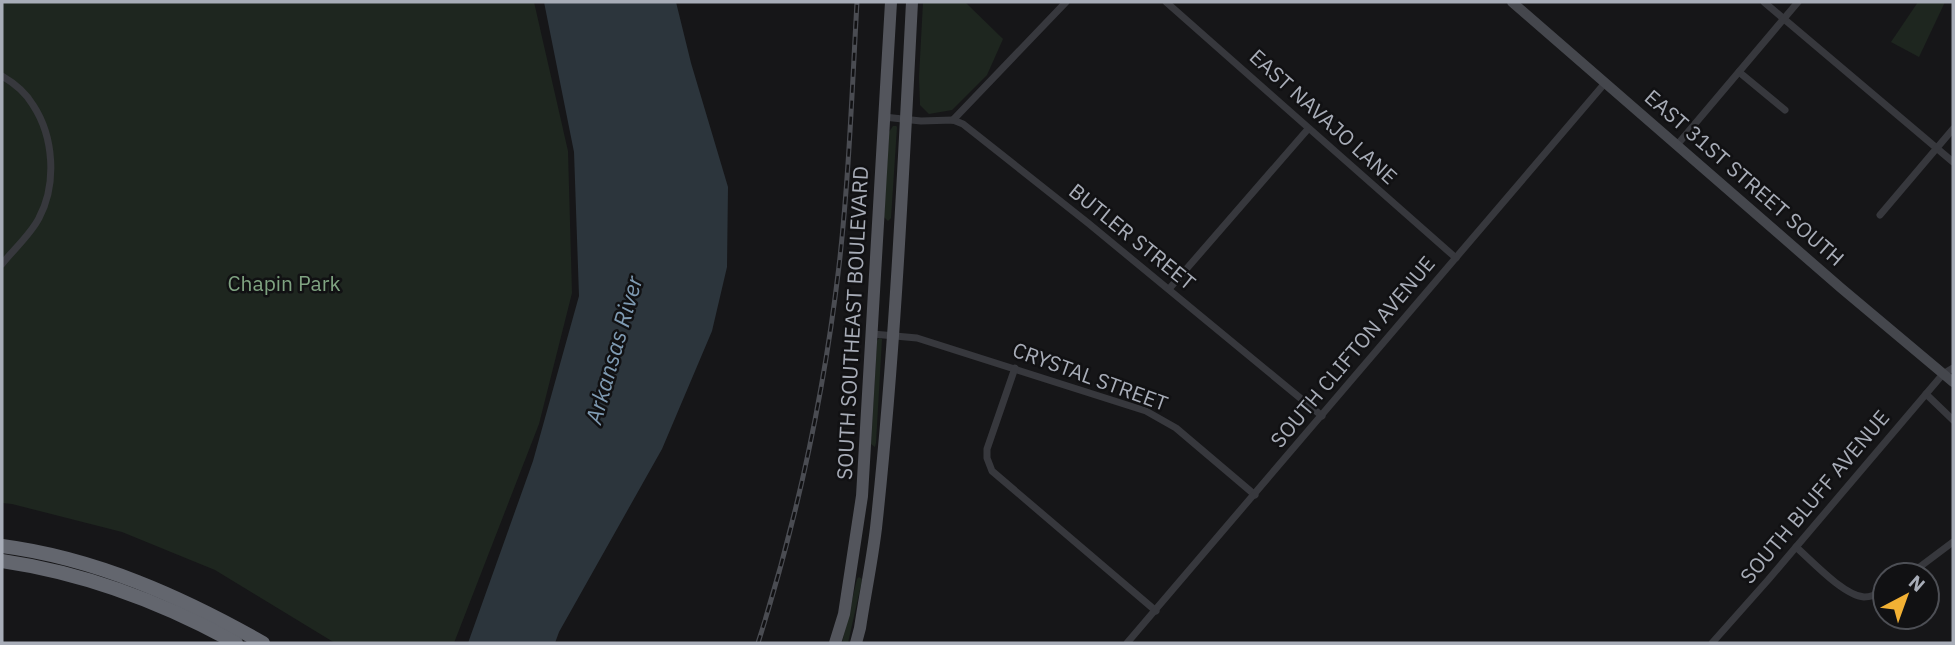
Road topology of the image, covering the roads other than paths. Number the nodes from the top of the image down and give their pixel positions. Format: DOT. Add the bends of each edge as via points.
graph roads {
  1 [pos="891,2"];
  2 [pos="912,2"];
  3 [pos="1066,2"];
  4 [pos="1167,2"];
  5 [pos="1511,2"];
  6 [pos="1764,2"];
  7 [pos="1798,2"];
  8 [pos="1784,19"];
  9 [pos="1739,72"];
  10 [pos="2,76"];
  11 [pos="1605,83"];
  12 [pos="1785,110"];
  13 [pos="884,117"];
  14 [pos="906,120"];
  15 [pos="953,120"];
  16 [pos="1308,129"];
  17 [pos="1953,129"];
  18 [pos="1677,145"];
  19 [pos="1937,148"];
  20 [pos="1953,162"];
  21 [pos="1880,215"];
  22 [pos="1456,258"];
  23 [pos="2,264"];
  24 [pos="1169,289"];
  25 [pos="873,334"];
  26 [pos="892,334"];
  27 [pos="1015,368"];
  28 [pos="1948,371"];
  29 [pos="1953,382"];
  30 [pos="1926,394"];
  31 [pos="1322,416"];
  32 [pos="1953,420"];
  33 [pos="1255,495"];
  34 [pos="1953,542"];
  35 [pos="2,546"];
  36 [pos="1796,547"];
  37 [pos="2,561"];
  38 [pos="1928,561"];
  39 [pos="1871,596"];
  40 [pos="1156,611"];
  41 [pos="236,643"];
  42 [pos="262,643"];
  43 [pos="835,643"];
  44 [pos="856,643"];
  45 [pos="1127,643"];
  46 [pos="1712,643"];
  1 -- 13 [label="main road, SOUTH SOUTHEAST BOULEVARD"];
  2 -- 14 [label="main road, SOUTH SOUTHEAST BOULEVARD"];
  3 -- 15 [label="street"];
  4 -- 16 [label="street, EAST NAVAJO LANE"];
  5 -- 11 [label="street, EAST 31ST STREET SOUTH"];
  6 -- 8 [label="street"];
  7 -- 8 [label="street"];
  8 -- 9 [label="street"];
  8 -- 19 [label="street"];
  9 -- 12 [label="street"];
  9 -- 18 [label="street"];
  10 -- 23 [label="street" via="33,104 48,135 51,160 50,190 39,219"];
  11 -- 18 [label="street, EAST 31ST STREET SOUTH"];
  11 -- 22 [label="street, SOUTH CLIFTON AVENUE"];
  13 -- 14 [label="street"];
  13 -- 25 [label="main road, SOUTH SOUTHEAST BOULEVARD"];
  14 -- 15 [label="street"];
  14 -- 26 [label="main road, SOUTH SOUTHEAST BOULEVARD"];
  15 -- 24 [label="street, BUTLER STREET" via="996,149"];
  16 -- 22 [label="street, EAST NAVAJO LANE"];
  16 -- 24 [label="street"];
  17 -- 19 [label="street"];
  18 -- 28 [label="street, EAST 31ST STREET SOUTH" via="1841,288"];
  19 -- 20 [label="street"];
  19 -- 21 [label="street"];
  22 -- 31 [label="street, SOUTH CLIFTON AVENUE"];
  24 -- 31 [label="street, BUTLER STREET"];
  25 -- 26 [label="street, CRYSTAL STREET"];
  25 -- 43 [label="main road, SOUTH SOUTHEAST BOULEVARD" via="862,496 844,614"];
  26 -- 27 [label="street, CRYSTAL STREET"];
  26 -- 44 [label="main road, SOUTH SOUTHEAST BOULEVARD" via="876,530"];
  27 -- 33 [label="street, CRYSTAL STREET" via="1165,420"];
  27 -- 40 [label="street" via="986,449 992,471"];
  28 -- 29 [label="street, EAST 31ST STREET SOUTH"];
  28 -- 30 [label="street, SOUTH BLUFF AVENUE"];
  30 -- 32 [label="street"];
  30 -- 36 [label="street, SOUTH BLUFF AVENUE"];
  31 -- 33 [label="street, SOUTH CLIFTON AVENUE"];
  33 -- 40 [label="street, SOUTH CLIFTON AVENUE"];
  34 -- 38 [label="street"];
  35 -- 42 [label="highway" via="125,578 200,609"];
  36 -- 39 [label="street" via="1836,582 1856,595"];
  36 -- 46 [label="street, SOUTH BLUFF AVENUE"];
  37 -- 41 [label="highway" via="103,585"];
  40 -- 45 [label="street, SOUTH CLIFTON AVENUE"];
}
